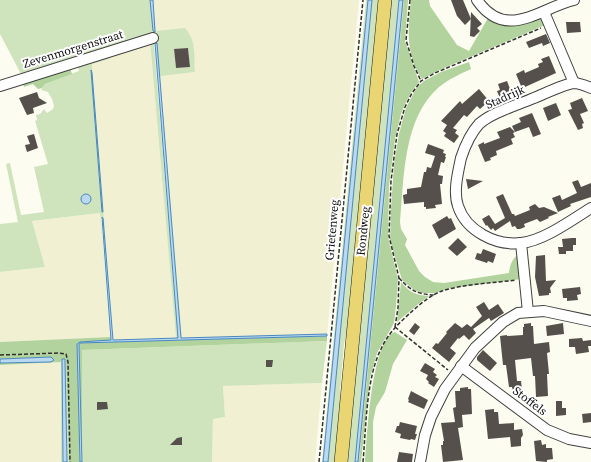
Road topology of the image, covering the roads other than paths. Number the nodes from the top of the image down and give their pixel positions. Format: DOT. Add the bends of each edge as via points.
graph roads {
  1 [pos="385,0"];
  2 [pos="477,0"];
  3 [pos="574,0"];
  4 [pos="544,12"];
  5 [pos="153,38"];
  6 [pos="574,83"];
  7 [pos="0,86"];
  8 [pos="591,88"];
  9 [pos="591,208"];
  10 [pos="521,243"];
  11 [pos="528,312"];
  12 [pos="591,321"];
  13 [pos="461,366"];
  14 [pos="591,443"];
  15 [pos="341,462"];
  16 [pos="420,462"];
  1 -- 15 [label="main road, Rondweg"];
  2 -- 4 [label="street" via="494,16 505,20 524,20"];
  3 -- 4 [label="street"];
  4 -- 6 [label="street"];
  5 -- 7 [label="street, Zevenmorgenstraat"];
  6 -- 8 [label="street"];
  6 -- 10 [label="street, Stadrijk" via="493,115 480,124 465,147 458,170 456,192 458,206 468,225 492,239 506,243"];
  9 -- 10 [label="street, Stadrijk" via="540,238"];
  10 -- 11 [label="street"];
  11 -- 12 [label="street" via="544,311"];
  11 -- 13 [label="street" via="518,313 503,322 475,348"];
  13 -- 14 [label="street, Stoffels" via="547,430 569,439"];
  13 -- 16 [label="street" via="431,417"];
}
